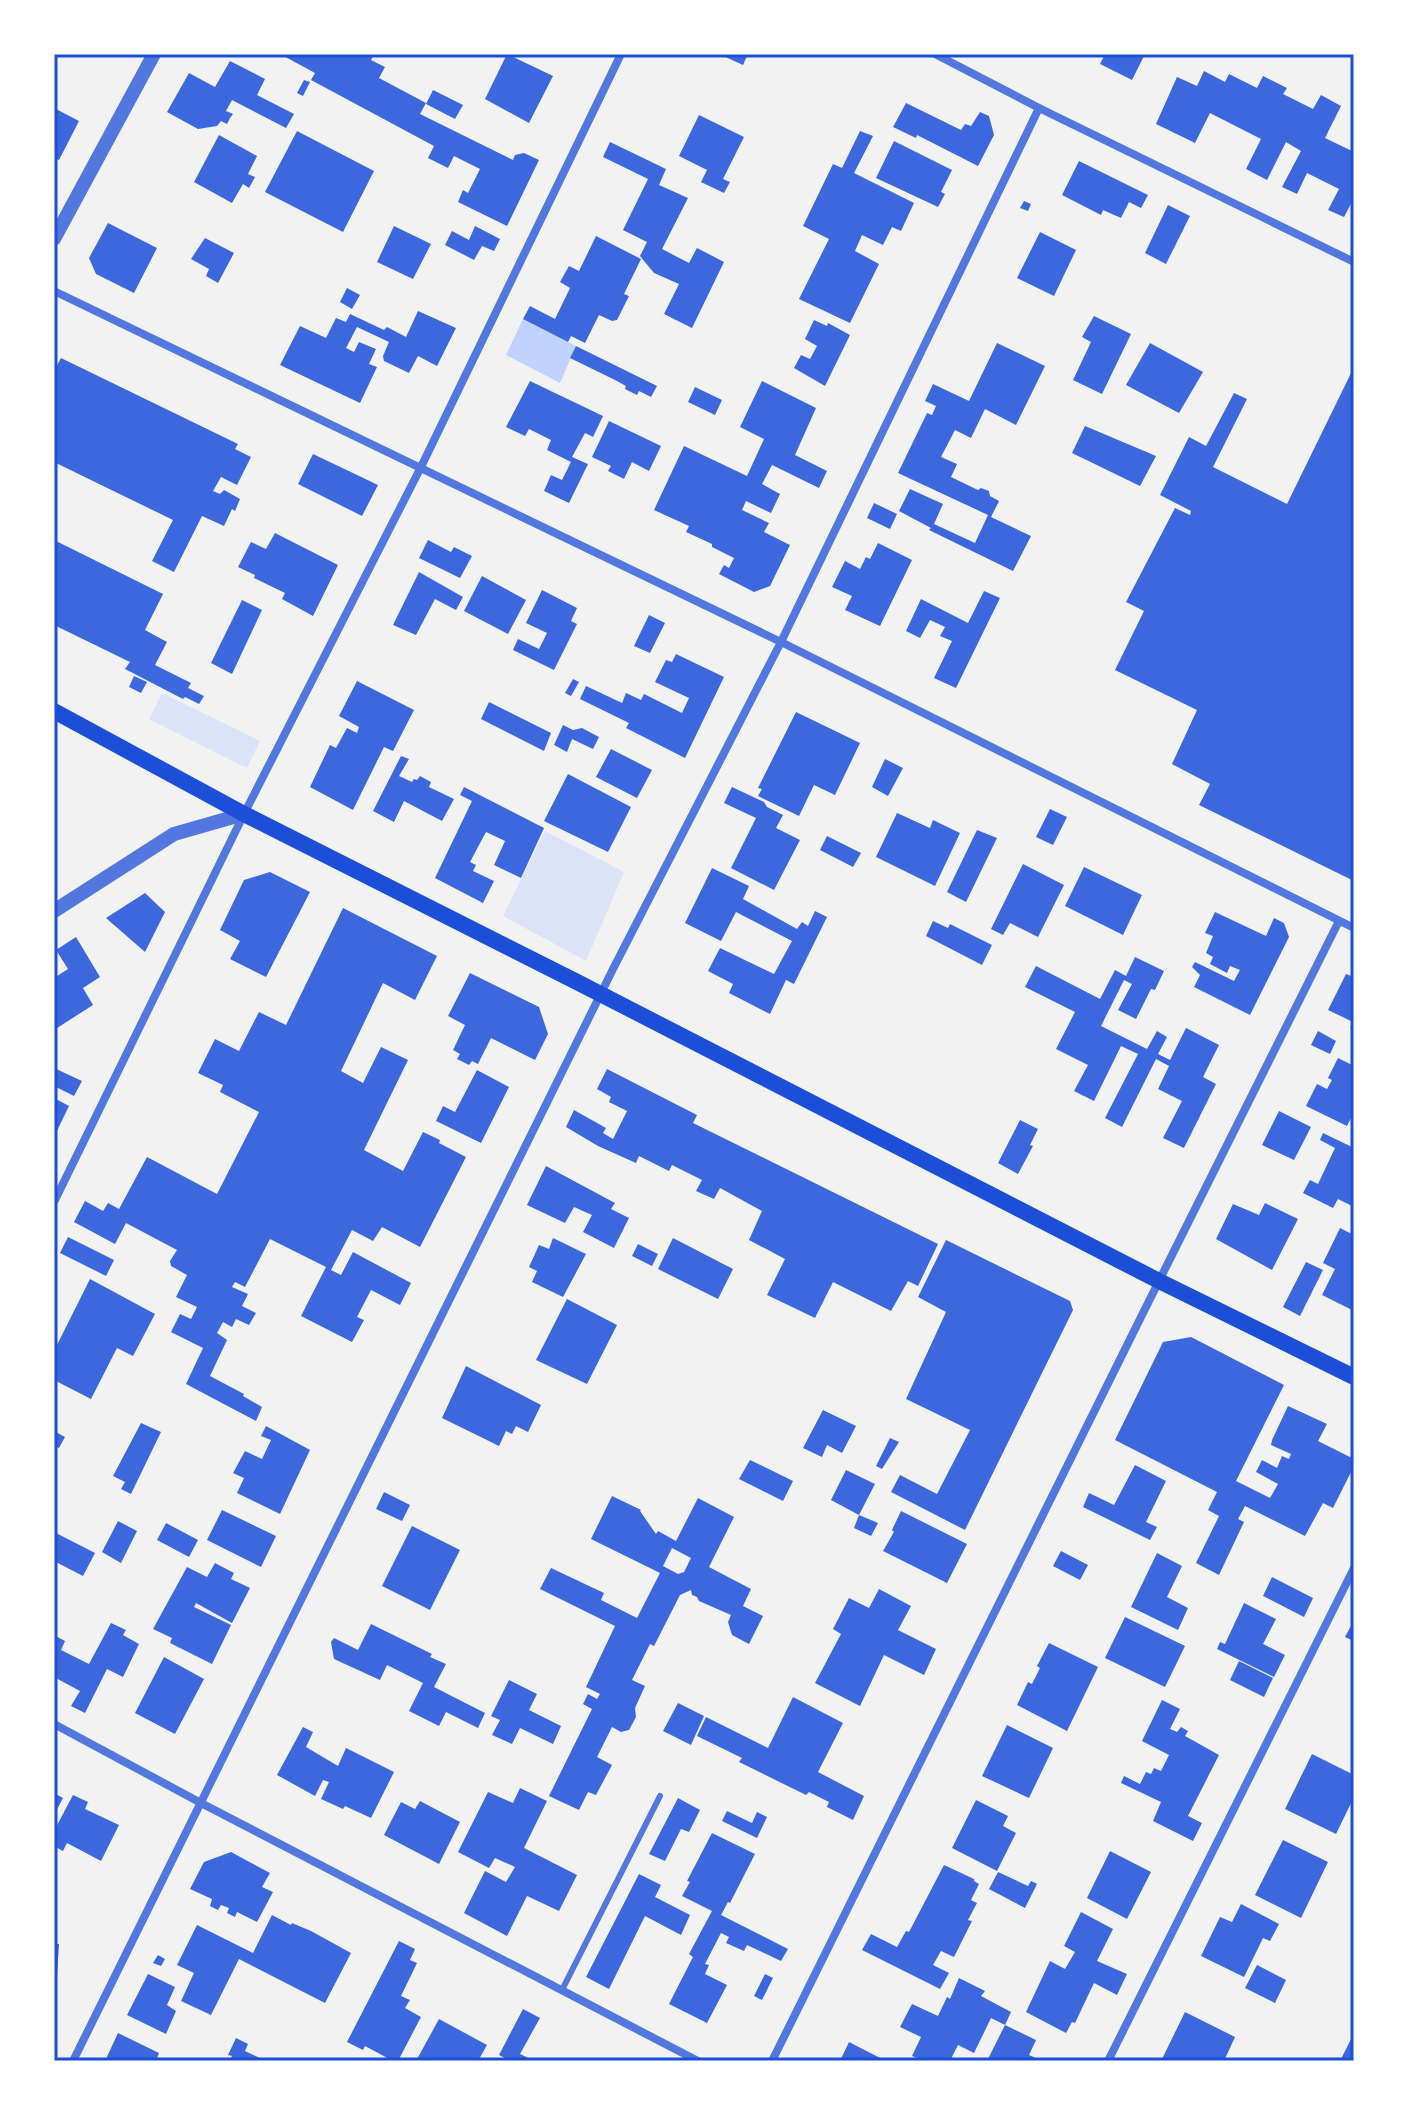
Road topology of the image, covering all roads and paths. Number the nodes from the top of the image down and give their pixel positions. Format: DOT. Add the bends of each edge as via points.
graph roads {
  1 [pos="154,54"];
  2 [pos="621,54"];
  3 [pos="935,54"];
  4 [pos="1039,108"];
  5 [pos="54,239"];
  6 [pos="1354,262"];
  7 [pos="54,291"];
  8 [pos="421,467"];
  9 [pos="781,642"];
  10 [pos="54,711"];
  11 [pos="244,814"];
  12 [pos="54,911"];
  13 [pos="1339,921"];
  14 [pos="1354,928"];
  15 [pos="601,994"];
  16 [pos="54,1202"];
  17 [pos="1159,1281"];
  18 [pos="1354,1377"];
  19 [pos="1354,1568"];
  20 [pos="54,1724"];
  21 [pos="660,1796"];
  22 [pos="201,1803"];
  23 [pos="562,1990"];
  24 [pos="73,2061"];
  25 [pos="698,2061"];
  26 [pos="772,2061"];
  27 [pos="1108,2061"];
  1 -- 5 [label="street"];
  2 -- 8 [label="street"];
  3 -- 4 [label="street"];
  4 -- 6 [label="street"];
  4 -- 9 [label="street"];
  7 -- 8 [label="street"];
  8 -- 9 [label="street"];
  8 -- 11 [label="street"];
  9 -- 13 [label="street"];
  9 -- 15 [label="street"];
  10 -- 11 [label="main road"];
  11 -- 12 [label="street" via="174,834"];
  11 -- 15 [label="main road"];
  11 -- 16 [label="street"];
  13 -- 14 [label="street"];
  13 -- 17 [label="street"];
  15 -- 17 [label="main road"];
  15 -- 22 [label="street"];
  17 -- 18 [label="main road"];
  17 -- 26 [label="street"];
  19 -- 27 [label="street"];
  20 -- 22 [label="street"];
  21 -- 23 [label="lane"];
  22 -- 23 [label="street"];
  22 -- 24 [label="street"];
  23 -- 25 [label="street"];
}
